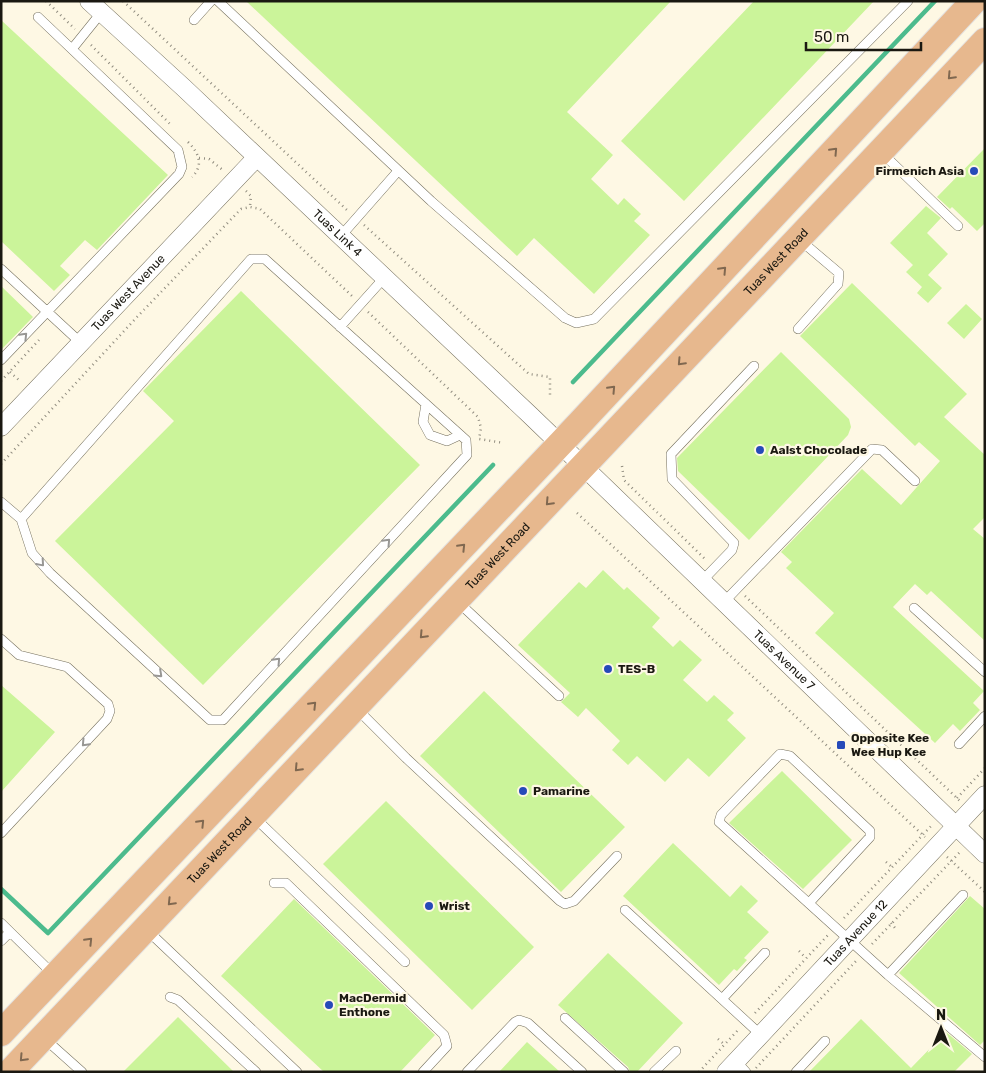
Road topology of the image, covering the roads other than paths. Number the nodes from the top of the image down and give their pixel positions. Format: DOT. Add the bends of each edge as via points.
graph roads {
  1 [pos="211,1"];
  2 [pos="218,1"];
  3 [pos="908,1"];
  4 [pos="974,1"];
  5 [pos="95,7"];
  6 [pos="38,17"];
  7 [pos="194,20"];
  8 [pos="985,41"];
  9 [pos="72,49"];
  10 [pos="880,152"];
  11 [pos="256,158"];
  12 [pos="398,171"];
  13 [pos="958,226"];
  14 [pos="340,237"];
  15 [pos="798,238"];
  16 [pos="1,269"];
  17 [pos="384,278"];
  18 [pos="48,312"];
  19 [pos="340,327"];
  20 [pos="798,329"];
  21 [pos="81,343"];
  22 [pos="1,360"];
  23 [pos="754,366"];
  24 [pos="426,404"];
  25 [pos="1,427"];
  26 [pos="460,435"];
  27 [pos="560,444"];
  28 [pos="583,467"];
  29 [pos="915,481"];
  30 [pos="1,502"];
  31 [pos="21,519"];
  32 [pos="702,581"];
  33 [pos="456,600"];
  34 [pos="724,602"];
  35 [pos="914,608"];
  36 [pos="1,639"];
  37 [pos="985,672"];
  38 [pos="559,696"];
  39 [pos="355,707"];
  40 [pos="985,716"];
  41 [pos="959,744"];
  42 [pos="985,795"];
  43 [pos="253,816"];
  44 [pos="956,826"];
  45 [pos="1,833"];
  46 [pos="985,854"];
  47 [pos="617,856"];
  48 [pos="274,883"];
  49 [pos="963,895"];
  50 [pos="809,903"];
  51 [pos="625,910"];
  52 [pos="1,923"];
  53 [pos="145,928"];
  54 [pos="10,932"];
  55 [pos="850,939"];
  56 [pos="1,941"];
  57 [pos="765,952"];
  58 [pos="405,962"];
  59 [pos="888,975"];
  60 [pos="55,976"];
  61 [pos="170,998"];
  62 [pos="722,999"];
  63 [pos="565,1018"];
  64 [pos="1,1033"];
  65 [pos="761,1035"];
  66 [pos="43,1037"];
  67 [pos="825,1041"];
  68 [pos="676,1051"];
  69 [pos="985,1057"];
  70 [pos="736,1068"];
  71 [pos="10,1072"];
  72 [pos="82,1072"];
  73 [pos="256,1072"];
  74 [pos="296,1072"];
  75 [pos="423,1072"];
  76 [pos="467,1072"];
  77 [pos="582,1072"];
  78 [pos="624,1072"];
  79 [pos="654,1072"];
  80 [pos="796,1072"];
  1 -- 7 [label="lane"];
  2 -- 12 [label="lane"];
  3 -- 12 [label="lane" via="594,319 576,323 565,318"];
  27 -- 4 [label="main road, one-way"];
  5 -- 9 [label="lane" via="83,37"];
  5 -- 11 [label="street, Tuas Link 4"];
  6 -- 9 [label="lane"];
  8 -- 10 [label="main road, Tuas West Road, one-way"];
  9 -- 18 [label="lane" via="178,150 182,167 179,174"];
  10 -- 13 [label="lane"];
  10 -- 15 [label="main road, Tuas West Road"];
  11 -- 14 [label="street, Tuas Link 4"];
  11 -- 21 [label="street, Tuas West Avenue"];
  12 -- 14 [label="lane"];
  14 -- 17 [label="street, Tuas Link 4"];
  15 -- 20 [label="lane" via="840,277 838,284"];
  15 -- 28 [label="main road, Tuas West Road, one-way"];
  16 -- 18 [label="lane"];
  17 -- 19 [label="lane"];
  17 -- 27 [label="street, Tuas Link 4"];
  18 -- 21 [label="lane"];
  22 -- 18 [label="lane, one-way"];
  19 -- 24 [label="lane"];
  19 -- 31 [label="lane" via="264,259 251,259"];
  21 -- 25 [label="street, Tuas West Avenue"];
  23 -- 32 [label="lane" via="671,454 672,479 733,540 732,550"];
  24 -- 26 [label="lane"];
  24 -- 26 [label="lane" via="423,422 430,435 447,440"];
  31 -- 26 [label="lane, one-way" via="32,553 50,573 210,720 220,722 467,455 468,444"];
  27 -- 28 [label="street, Tuas Link 4"];
  60 -- 27 [label="main road, one-way"];
  28 -- 32 [label="street, Tuas Avenue 7"];
  28 -- 33 [label="main road, Tuas West Road, one-way"];
  29 -- 34 [label="lane" via="882,450 872,449"];
  30 -- 31 [label="lane"];
  32 -- 34 [label="street, Tuas Avenue 7"];
  33 -- 38 [label="lane"];
  33 -- 39 [label="main road, Tuas West Road, one-way"];
  34 -- 44 [label="street, Tuas Avenue 7"];
  35 -- 37 [label="lane"];
  36 -- 45 [label="lane, one-way" via="19,655 67,667 108,704 110,711 107,719"];
  39 -- 43 [label="main road, Tuas West Road, one-way"];
  39 -- 47 [label="lane" via="565,904 574,901"];
  40 -- 41 [label="lane"];
  42 -- 44 [label="street, Tuas Avenue 12"];
  43 -- 53 [label="main road, Tuas West Road, one-way"];
  43 -- 58 [label="lane"];
  44 -- 46 [label="street, Tuas Avenue 7"];
  44 -- 55 [label="street, Tuas Avenue 12"];
  48 -- 75 [label="lane" via="286,883 444,1034 447,1046"];
  49 -- 59 [label="lane"];
  50 -- 50 [label="lane" via="870,837 870,831 790,756 780,754 721,815 719,822"];
  50 -- 55 [label="lane"];
  51 -- 62 [label="lane"];
  52 -- 54 [label="lane"];
  53 -- 66 [label="main road, Tuas West Road"];
  53 -- 74 [label="lane"];
  54 -- 56 [label="lane"];
  54 -- 60 [label="lane"];
  55 -- 59 [label="lane"];
  55 -- 65 [label="street, Tuas Avenue 12"];
  57 -- 62 [label="lane"];
  59 -- 69 [label="lane"];
  60 -- 64 [label="main road"];
  61 -- 73 [label="lane" via="178,1000"];
  62 -- 65 [label="lane"];
  63 -- 78 [label="lane"];
  65 -- 70 [label="street, Tuas Avenue 12"];
  66 -- 71 [label="main road, Tuas West Road, one-way"];
  66 -- 72 [label="lane"];
  67 -- 80 [label="lane"];
  68 -- 79 [label="lane"];
  76 -- 77 [label="lane" via="519,1020 528,1023"];
}
